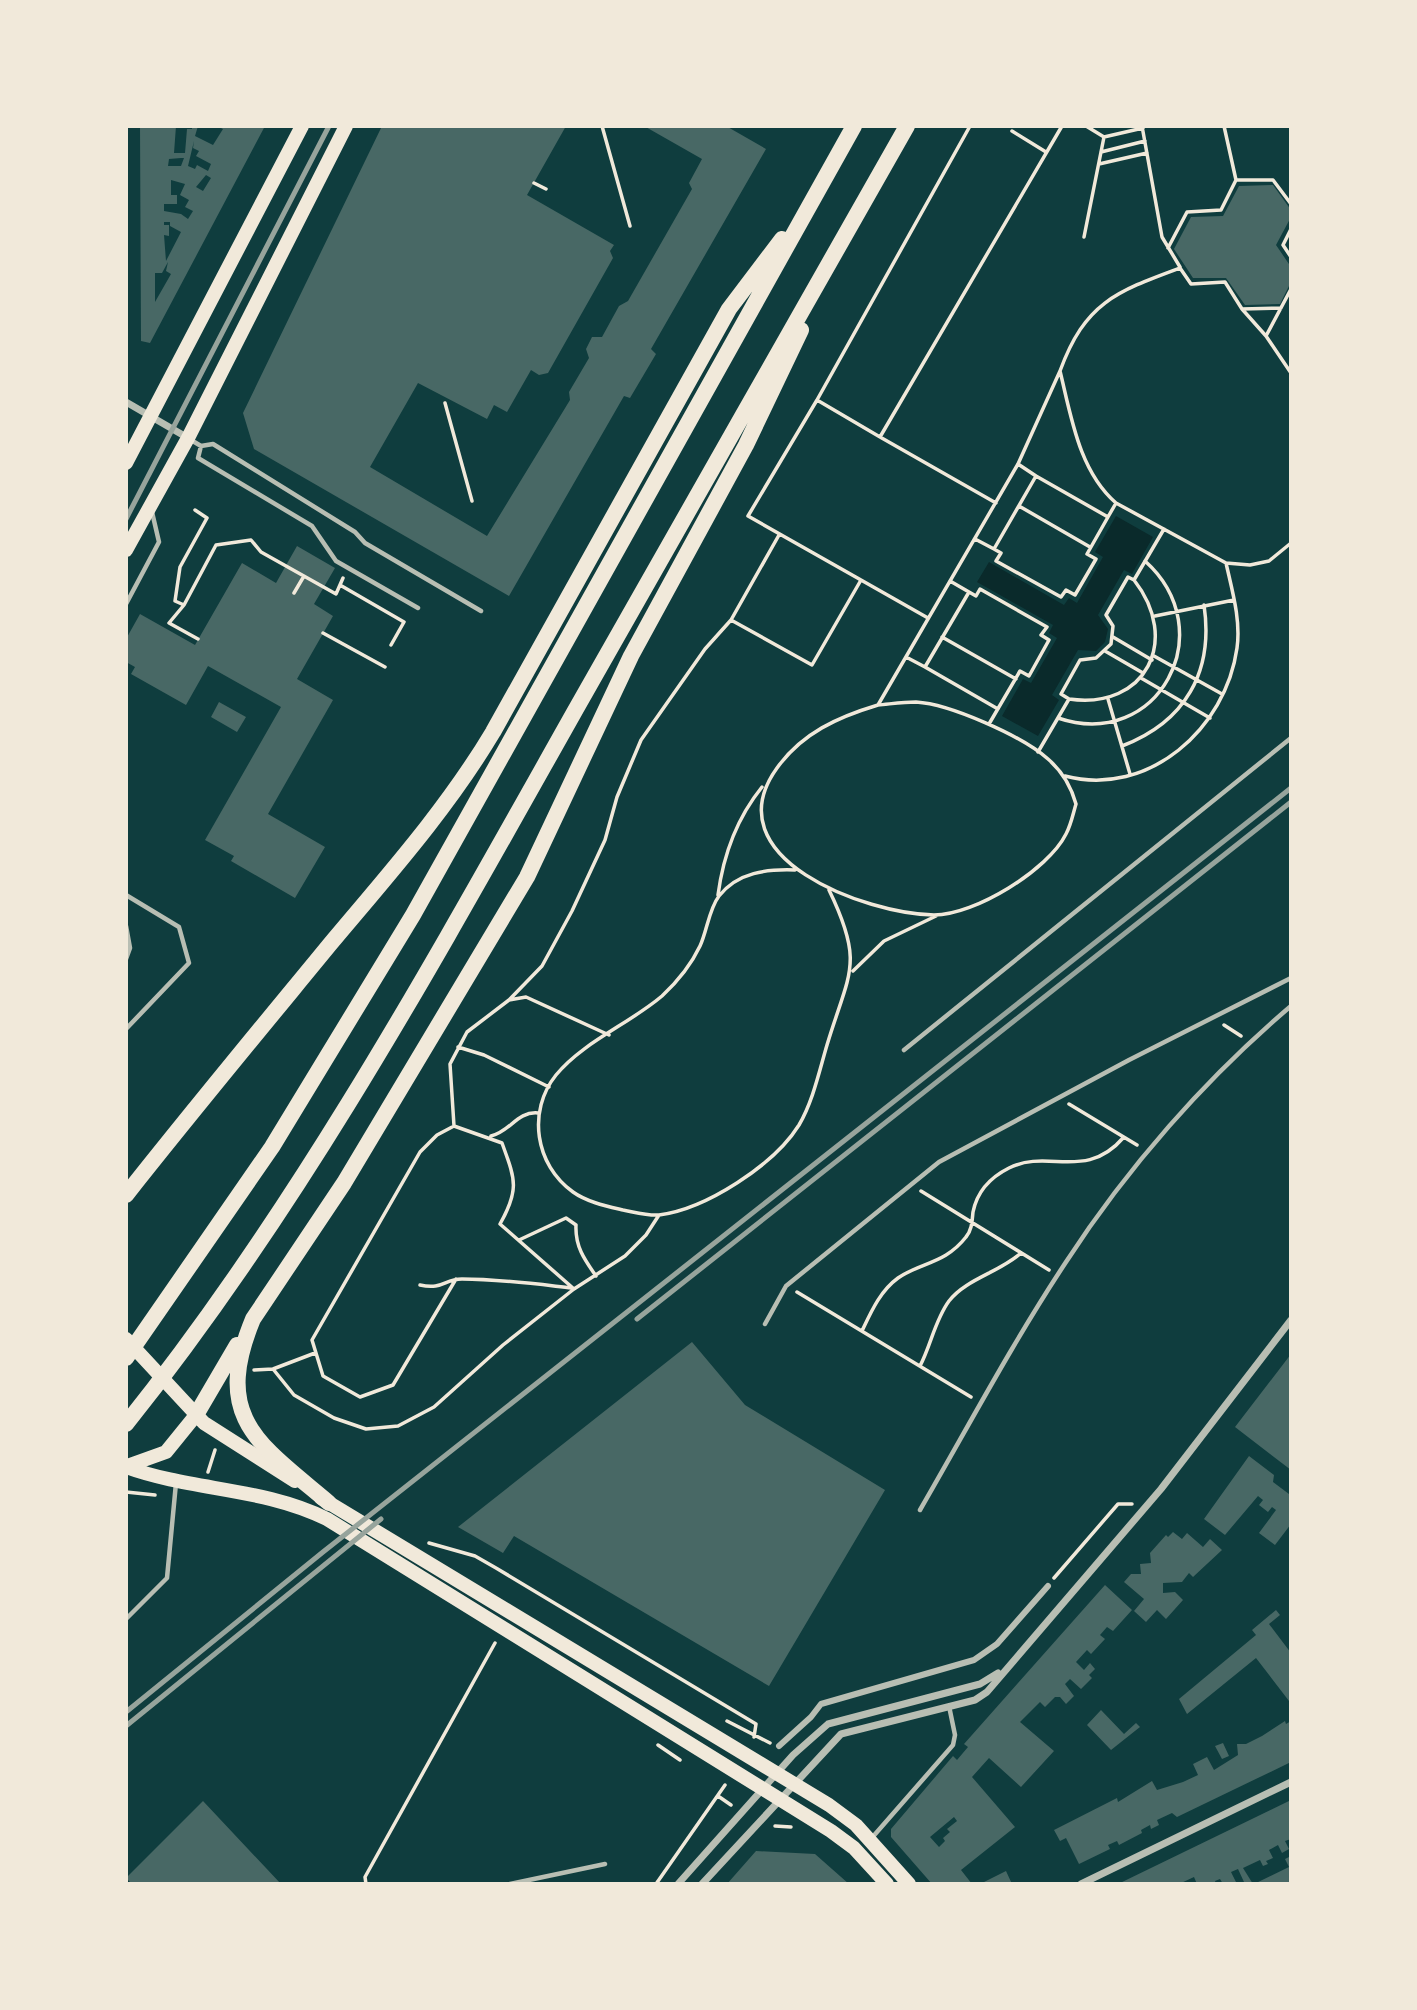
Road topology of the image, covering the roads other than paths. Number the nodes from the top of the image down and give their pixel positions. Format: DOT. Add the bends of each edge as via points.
graph roads {
  1 [pos="302,126"];
  2 [pos="346,126"];
  3 [pos="854,126"];
  4 [pos="907,126"];
  5 [pos="810,204"];
  6 [pos="849,230"];
  7 [pos="126,402"];
  8 [pos="151,416"];
  9 [pos="188,438"];
  10 [pos="201,446"];
  11 [pos="126,463"];
  12 [pos="151,504"];
  13 [pos="126,550"];
  14 [pos="126,604"];
  15 [pos="418,608"];
  16 [pos="481,611"];
  17 [pos="1291,738"];
  18 [pos="126,895"];
  19 [pos="126,926"];
  20 [pos="126,959"];
  21 [pos="1291,978"];
  22 [pos="1291,1006"];
  23 [pos="126,1029"];
  24 [pos="904,1050"];
  25 [pos="227,1068"];
  26 [pos="126,1182"];
  27 [pos="126,1195"];
  28 [pos="253,1319"];
  29 [pos="1291,1320"];
  30 [pos="765,1324"];
  31 [pos="126,1339"];
  32 [pos="126,1358"];
  33 [pos="196,1415"];
  34 [pos="126,1424"];
  35 [pos="126,1466"];
  36 [pos="176,1482"];
  37 [pos="328,1503"];
  38 [pos="920,1510"];
  39 [pos="1048,1586"];
  40 [pos="126,1619"];
  41 [pos="1012,1660"];
  42 [pos="949,1706"];
  43 [pos="779,1746"];
  44 [pos="777,1772"];
  45 [pos="794,1782"];
  46 [pos="1291,1782"];
  47 [pos="761,1789"];
  48 [pos="779,1800"];
  49 [pos="870,1840"];
  50 [pos="604,1864"];
  51 [pos="510,1884"];
  52 [pos="678,1884"];
  53 [pos="702,1884"];
  54 [pos="887,1884"];
  55 [pos="909,1884"];
  56 [pos="1081,1884"];
  1 -- 8 [label="main road"];
  2 -- 9 [label="main road"];
  3 -- 5 [label="highway"];
  4 -- 6 [label="highway"];
  5 -- 25 [label="highway" via="729,309 463,780"];
  5 -- 32 [label="highway" via="354,1014 272,1147"];
  6 -- 28 [label="highway" via="746,444 631,656 531,870 383,1121"];
  6 -- 34 [label="highway" via="410,1002 282,1206"];
  7 -- 8 [label="street"];
  8 -- 9 [label="street"];
  8 -- 11 [label="main road"];
  9 -- 10 [label="lane"];
  9 -- 12 [label="main road"];
  10 -- 15 [label="lane" via="198,458 312,526 336,561"];
  10 -- 16 [label="lane" via="213,444 355,532 365,544"];
  12 -- 13 [label="main road"];
  12 -- 14 [label="lane" via="159,542"];
  17 -- 24 [label="lane"];
  18 -- 23 [label="lane" via="179,927 189,963"];
  19 -- 20 [label="lane" via="130,948"];
  21 -- 30 [label="lane" via="939,1162 786,1286"];
  22 -- 38 [label="lane" via="1148,1151 1058,1275"];
  25 -- 26 [label="highway"];
  25 -- 27 [label="highway"];
  28 -- 33 [label="highway"];
  28 -- 37 [label="highway" via="237,1368 237,1394 244,1419 261,1444"];
  29 -- 41 [label="street" via="1148,1504"];
  31 -- 33 [label="main road"];
  33 -- 35 [label="main road" via="166,1452"];
  33 -- 37 [label="main road"];
  35 -- 36 [label="main road"];
  36 -- 40 [label="lane" via="167,1578"];
  36 -- 47 [label="main road" via="265,1496 314,1513"];
  37 -- 44 [label="main road" via="417,1548"];
  39 -- 43 [label="street" via="997,1644 974,1660 821,1704"];
  41 -- 42 [label="street" via="987,1692"];
  41 -- 44 [label="street" via="980,1684 828,1724"];
  42 -- 45 [label="street" via="841,1734"];
  42 -- 49 [label="lane" via="953,1745"];
  44 -- 45 [label="main road"];
  44 -- 47 [label="street"];
  45 -- 48 [label="street"];
  45 -- 49 [label="main road" via="839,1811"];
  46 -- 56 [label="street"];
  47 -- 48 [label="main road"];
  47 -- 52 [label="street"];
  48 -- 53 [label="street"];
  48 -- 54 [label="main road" via="845,1841"];
  49 -- 55 [label="main road"];
  50 -- 51 [label="lane"];
}
